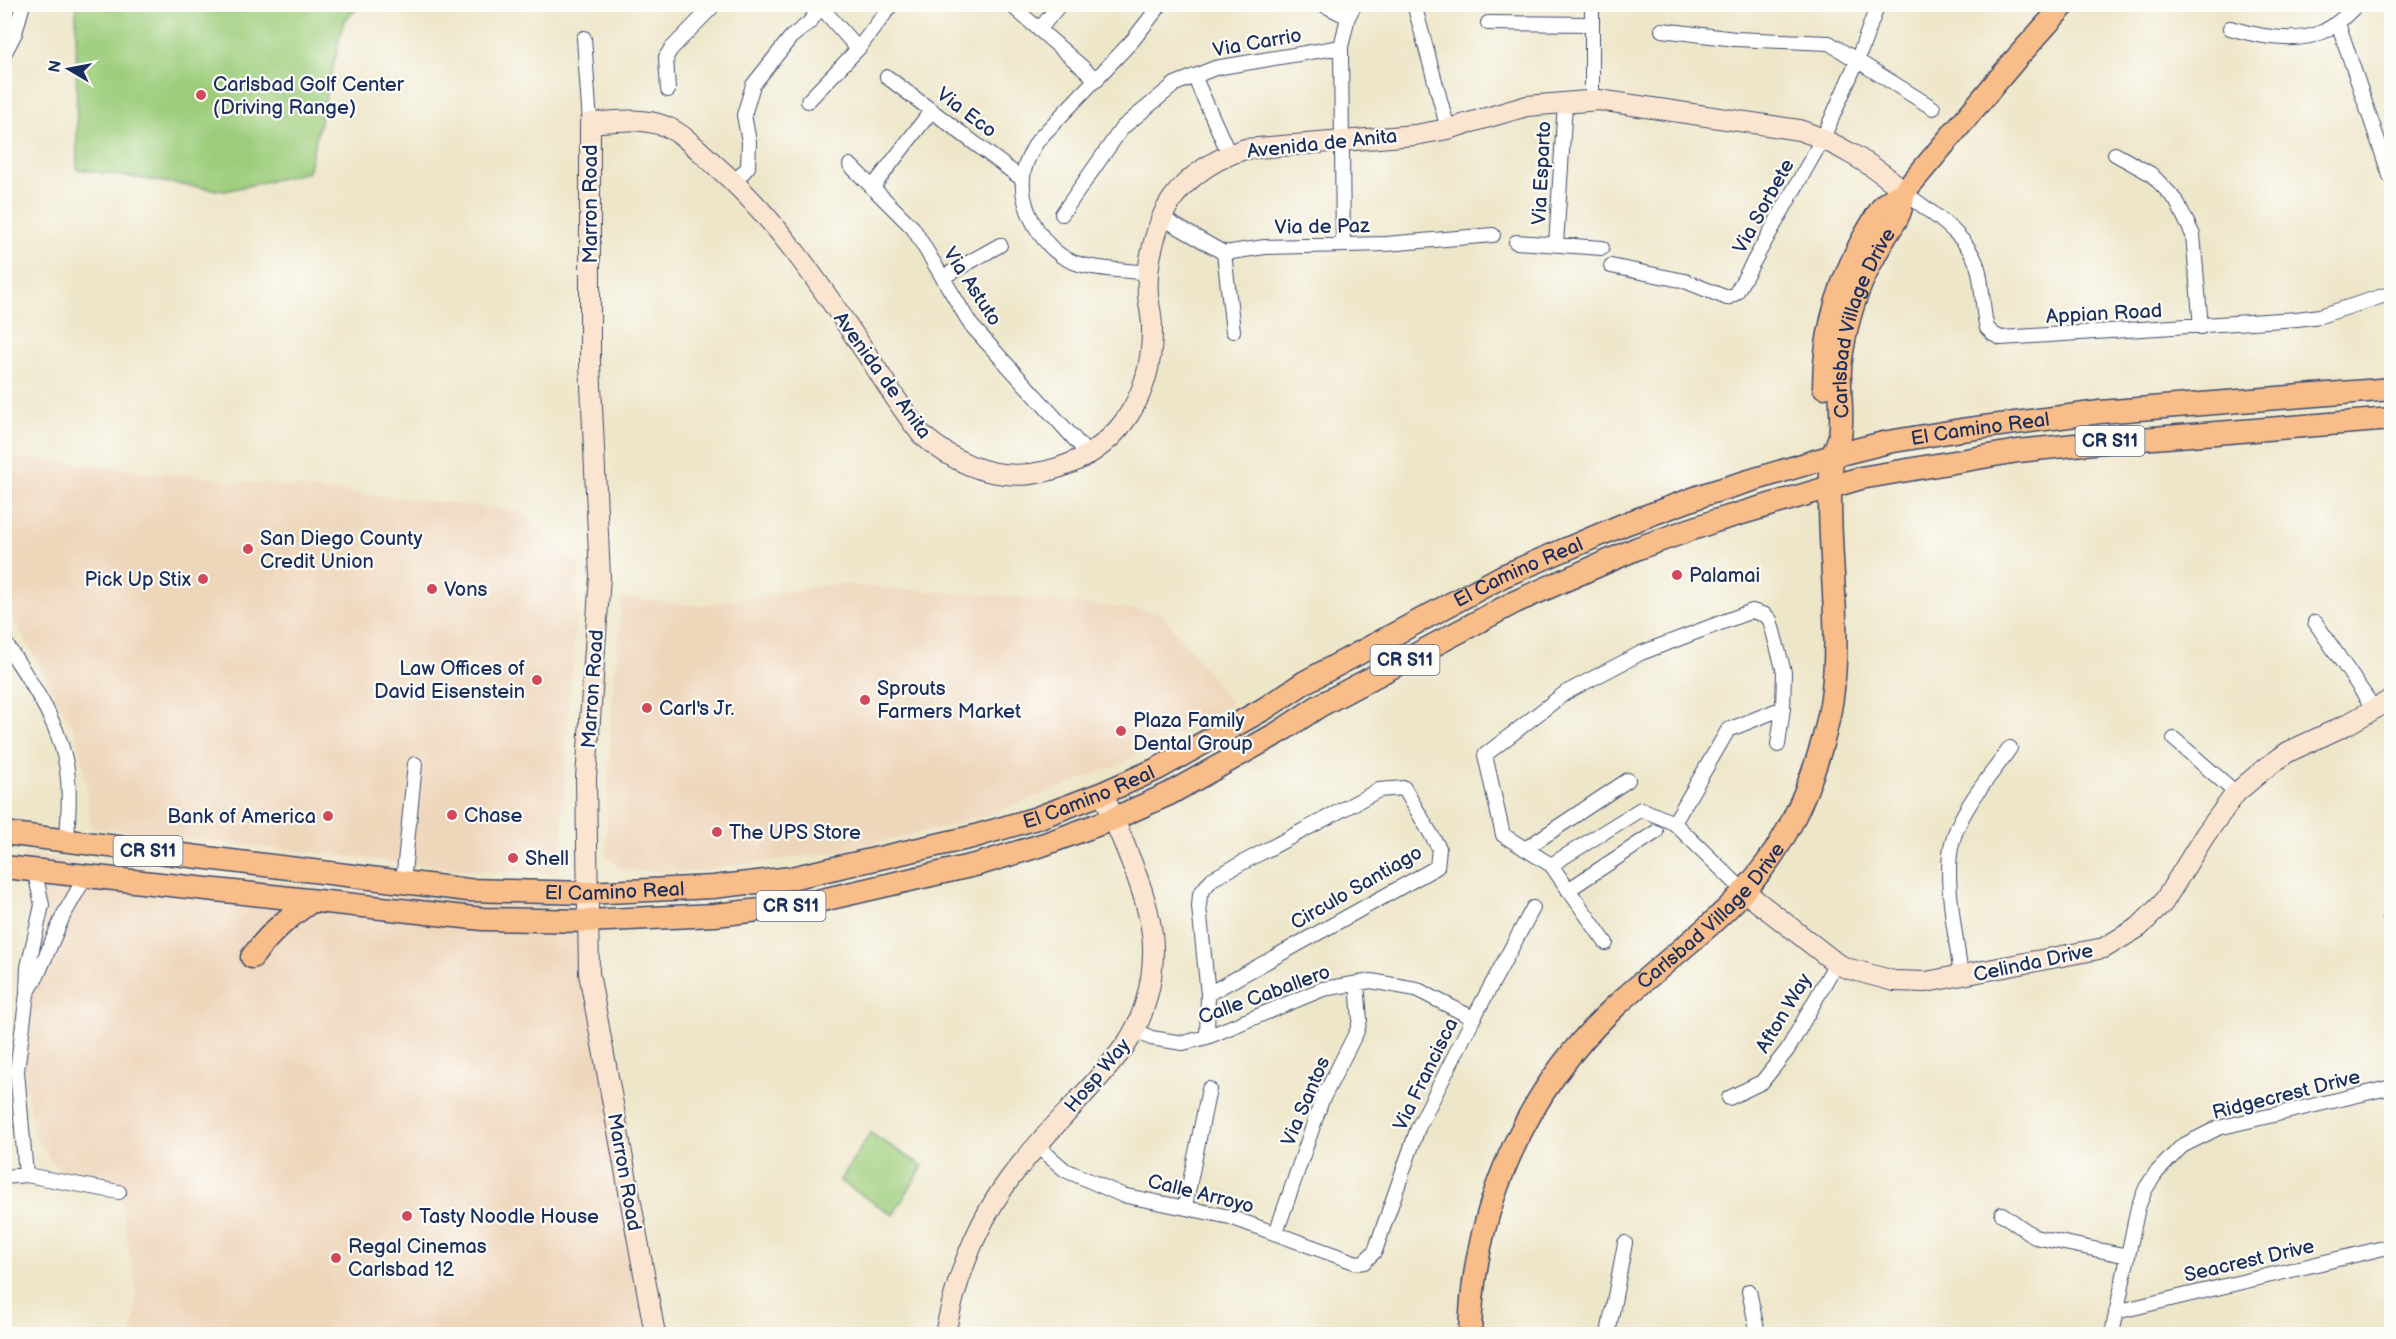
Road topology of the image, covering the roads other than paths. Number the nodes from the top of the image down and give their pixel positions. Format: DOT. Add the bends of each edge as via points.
graph roads {
  1 [pos="23,4"];
  2 [pos="715,4"];
  3 [pos="892,4"];
  4 [pos="1010,4"];
  5 [pos="1060,4"];
  6 [pos="1161,4"];
  7 [pos="1322,4"];
  8 [pos="1414,4"];
  9 [pos="1592,4"];
  10 [pos="1878,4"];
  11 [pos="2065,4"];
  12 [pos="2357,4"];
  13 [pos="822,6"];
  14 [pos="1351,11"];
  15 [pos="1488,23"];
  16 [pos="2338,23"];
  17 [pos="1592,24"];
  18 [pos="2230,28"];
  19 [pos="1039,30"];
  20 [pos="1662,30"];
  21 [pos="584,38"];
  22 [pos="1341,47"];
  23 [pos="858,49"];
  24 [pos="4,54"];
  25 [pos="1857,61"];
  26 [pos="1194,76"];
  27 [pos="887,77"];
  28 [pos="1097,80"];
  29 [pos="668,90"];
  30 [pos="808,101"];
  31 [pos="1592,101"];
  32 [pos="1564,103"];
  33 [pos="1933,108"];
  34 [pos="932,110"];
  35 [pos="590,123"];
  36 [pos="1448,129"];
  37 [pos="1823,138"];
  38 [pos="1341,140"];
  39 [pos="1229,154"];
  40 [pos="2115,154"];
  41 [pos="850,165"];
  42 [pos="2390,176"];
  43 [pos="1023,179"];
  44 [pos="735,182"];
  45 [pos="872,188"];
  46 [pos="1904,192"];
  47 [pos="1062,214"];
  48 [pos="1162,218"];
  49 [pos="1493,235"];
  50 [pos="1516,242"];
  51 [pos="1343,245"];
  52 [pos="1556,245"];
  53 [pos="1000,246"];
  54 [pos="1602,248"];
  55 [pos="1224,253"];
  56 [pos="1611,266"];
  57 [pos="1148,273"];
  58 [pos="943,277"];
  59 [pos="2391,293"];
  60 [pos="2200,327"];
  61 [pos="1233,331"];
  62 [pos="2391,389"];
  63 [pos="2391,419"];
  64 [pos="1089,455"];
  65 [pos="1832,456"];
  66 [pos="1831,487"];
  67 [pos="2315,622"];
  68 [pos="4,641"];
  69 [pos="2384,705"];
  70 [pos="1783,708"];
  71 [pos="2174,739"];
  72 [pos="1778,745"];
  73 [pos="2010,748"];
  74 [pos="415,764"];
  75 [pos="1628,780"];
  76 [pos="1103,793"];
  77 [pos="2236,793"];
  78 [pos="1113,819"];
  79 [pos="1674,823"];
  80 [pos="1656,832"];
  81 [pos="12,834"];
  82 [pos="67,840"];
  83 [pos="1525,849"];
  84 [pos="1551,865"];
  85 [pos="18,868"];
  86 [pos="87,874"];
  87 [pos="403,882"];
  88 [pos="1568,890"];
  89 [pos="1745,892"];
  90 [pos="586,893"];
  91 [pos="312,901"];
  92 [pos="1533,908"];
  93 [pos="586,921"];
  94 [pos="1606,943"];
  95 [pos="252,957"];
  96 [pos="1836,963"];
  97 [pos="1961,977"];
  98 [pos="1357,983"];
  99 [pos="1208,993"];
  100 [pos="27,994"];
  101 [pos="1472,1021"];
  102 [pos="1134,1029"];
  103 [pos="1207,1037"];
  104 [pos="2391,1087"];
  105 [pos="1209,1089"];
  106 [pos="1729,1098"];
  107 [pos="1037,1146"];
  108 [pos="26,1175"];
  109 [pos="4,1177"];
  110 [pos="119,1192"];
  111 [pos="1185,1206"];
  112 [pos="2002,1214"];
  113 [pos="1276,1233"];
  114 [pos="1625,1243"];
  115 [pos="2391,1246"];
  116 [pos="2128,1256"];
  117 [pos="1364,1262"];
  118 [pos="1749,1291"];
  119 [pos="2116,1312"];
  120 [pos="655,1335"];
  121 [pos="945,1335"];
  122 [pos="1470,1335"];
  123 [pos="1608,1335"];
  124 [pos="1758,1335"];
  125 [pos="2112,1335"];
  1 -- 24 [label="street"];
  2 -- 29 [label="street" via="666,57"];
  3 -- 23 [label="street"];
  4 -- 19 [label="street"];
  5 -- 19 [label="street"];
  6 -- 28 [label="street"];
  7 -- 14 [label="street"];
  8 -- 36 [label="street"];
  9 -- 17 [label="street"];
  10 -- 25 [label="street, Via Sorbete"];
  11 -- 46 [label="main road, Carlsbad Village Drive"];
  12 -- 16 [label="street"];
  13 -- 23 [label="street"];
  13 -- 44 [label="street" via="753,84 744,114 748,167"];
  14 -- 22 [label="street"];
  15 -- 17 [label="street"];
  16 -- 18 [label="street" via="2321,33 2293,38 2253,35"];
  16 -- 42 [label="street"];
  17 -- 31 [label="street"];
  19 -- 28 [label="street"];
  20 -- 25 [label="street" via="1735,39 1829,43"];
  21 -- 35 [label="street, Marron Road"];
  22 -- 26 [label="street, Via Carrio" via="1215,68"];
  22 -- 38 [label="street"];
  23 -- 30 [label="street"];
  25 -- 33 [label="street"];
  25 -- 37 [label="street, Via Sorbete"];
  26 -- 39 [label="street"];
  26 -- 47 [label="street, Via Carrio" via="1176,84 1122,128"];
  27 -- 34 [label="street, Via Eco"];
  28 -- 43 [label="street" via="1038,140 1027,159"];
  31 -- 32 [label="street, Avenida de Anita"];
  31 -- 37 [label="street, Avenida de Anita" via="1799,130"];
  32 -- 36 [label="street, Avenida de Anita" via="1527,106"];
  32 -- 52 [label="street, Via Esparto"];
  34 -- 43 [label="street, Via Eco"];
  34 -- 45 [label="street"];
  35 -- 44 [label="street, Avenida de Anita" via="627,120 667,127"];
  35 -- 90 [label="street, Marron Road" via="590,364 600,576 586,778"];
  36 -- 38 [label="street, Avenida de Anita"];
  37 -- 46 [label="street, Avenida de Anita" via="1893,181"];
  37 -- 56 [label="street, Via Sorbete" via="1736,293 1727,298 1685,281"];
  38 -- 39 [label="street, Avenida de Anita"];
  38 -- 51 [label="street"];
  39 -- 48 [label="street, Avenida de Anita" via="1194,175"];
  40 -- 60 [label="street" via="2151,174 2176,200 2193,236"];
  41 -- 45 [label="street, Via Astuto"];
  43 -- 57 [label="street" via="1027,211 1050,247 1078,264"];
  44 -- 64 [label="street, Avenida de Anita" via="774,223 913,423 938,448 974,469 1018,476 1068,465"];
  45 -- 58 [label="street, Via Astuto" via="913,228"];
  46 -- 60 [label="street, Appian Road" via="1950,229 1974,259 1987,328 1996,336 2009,339"];
  46 -- 65 [label="main road, Carlsbad Village Drive" via="1885,204 1862,242 1828,331 1825,442"];
  48 -- 55 [label="street"];
  48 -- 57 [label="street, Avenida de Anita"];
  49 -- 51 [label="street, Via de Paz"];
  50 -- 52 [label="street"];
  51 -- 55 [label="street, Via de Paz" via="1265,247"];
  52 -- 54 [label="street"];
  53 -- 58 [label="street"];
  55 -- 61 [label="street"];
  57 -- 64 [label="street, Avenida de Anita" via="1150,364 1137,401 1123,424"];
  58 -- 64 [label="street, Via Astuto" via="971,325"];
  59 -- 60 [label="street, Appian Road" via="2320,316"];
  62 -- 65 [label="main road, El Camino Real / CR S11" via="2100,412 1888,442"];
  63 -- 66 [label="main road, El Camino Real / CR S11" via="2018,451 1861,478"];
  65 -- 66 [label="main road, Carlsbad Village Drive"];
  65 -- 76 [label="main road, El Camino Real / CR S11" via="1648,515 1503,576 1305,682 1157,769"];
  66 -- 78 [label="main road, El Camino Real / CR S11" via="1715,520 1638,548 1515,602 1319,706 1169,794"];
  66 -- 89 [label="main road, Carlsbad Village Drive" via="1835,677 1828,723 1797,811"];
  67 -- 69 [label="street"];
  68 -- 82 [label="street" via="48,711 62,748 68,777"];
  69 -- 77 [label="street, Celinda Drive" via="2289,752"];
  70 -- 72 [label="street"];
  70 -- 79 [label="street" via="1728,729"];
  70 -- 83 [label="street" via="1784,672 1770,620 1752,611 1641,653 1565,693 1485,755 1503,835"];
  71 -- 77 [label="street"];
  73 -- 97 [label="street" via="1963,816 1952,842 1950,884"];
  74 -- 87 [label="street"];
  75 -- 83 [label="street"];
  76 -- 78 [label="street, Hosp Way"];
  76 -- 90 [label="main road, El Camino Real / CR S11" via="972,837 791,878 713,887"];
  77 -- 97 [label="street, Celinda Drive" via="2163,903 2139,927 2104,948"];
  78 -- 93 [label="main road, El Camino Real / CR S11" via="979,864 795,906 715,915"];
  78 -- 102 [label="street, Hosp Way" via="1144,897 1152,929 1151,977"];
  79 -- 84 [label="street" via="1641,808"];
  79 -- 89 [label="street"];
  80 -- 88 [label="street"];
  81 -- 82 [label="main road, El Camino Real / CR S11"];
  82 -- 87 [label="main road, El Camino Real / CR S11"];
  83 -- 84 [label="street"];
  84 -- 88 [label="street"];
  85 -- 86 [label="main road, El Camino Real / CR S11"];
  85 -- 100 [label="street" via="42,905 28,967"];
  86 -- 91 [label="main road, El Camino Real / CR S11"];
  86 -- 100 [label="street"];
  87 -- 90 [label="main road, El Camino Real / CR S11" via="468,890"];
  88 -- 94 [label="street"];
  89 -- 96 [label="street, Celinda Drive"];
  89 -- 122 [label="main road, Carlsbad Village Drive" via="1598,1024 1541,1096 1518,1137 1491,1203 1473,1286"];
  90 -- 93 [label="street, Marron Road"];
  91 -- 93 [label="main road, El Camino Real / CR S11" via="483,919"];
  91 -- 95 [label="main road" via="269,934"];
  92 -- 101 [label="street, Via Francisca"];
  93 -- 120 [label="street, Marron Road" via="589,974"];
  96 -- 97 [label="street, Celinda Drive" via="1894,981"];
  96 -- 106 [label="street, Afton Way" via="1788,1049 1762,1082"];
  98 -- 101 [label="street, Calle Caballero" via="1371,981 1416,989"];
  98 -- 103 [label="street, Calle Caballero" via="1323,989"];
  98 -- 113 [label="street, Via Santos" via="1357,1031 1322,1100"];
  99 -- 99 [label="street, Circulo Santiago" via="1437,867 1439,848 1404,788 1379,790 1212,879 1200,894 1199,907"];
  99 -- 103 [label="street"];
  100 -- 108 [label="street" via="16,1071"];
  101 -- 117 [label="street, Via Francisca" via="1418,1128 1375,1251"];
  102 -- 103 [label="street, Calle Caballero" via="1151,1038 1183,1043"];
  102 -- 107 [label="street, Hosp Way"];
  104 -- 116 [label="street, Ridgecrest Drive" via="2218,1128 2182,1146 2146,1188"];
  105 -- 111 [label="street"];
  107 -- 111 [label="street, Calle Arroyo" via="1065,1170 1122,1195"];
  107 -- 121 [label="street, Hosp Way" via="992,1205 977,1234"];
  108 -- 109 [label="street"];
  108 -- 110 [label="street"];
  111 -- 113 [label="street, Calle Arroyo" via="1230,1216"];
  112 -- 116 [label="street" via="2035,1237"];
  113 -- 117 [label="street, Calle Arroyo" via="1357,1263"];
  114 -- 123 [label="street"];
  115 -- 119 [label="street, Seacrest Drive"];
  116 -- 119 [label="street, Ridgecrest Drive"];
  118 -- 124 [label="street"];
  119 -- 125 [label="street, Ridgecrest Drive"];
}
